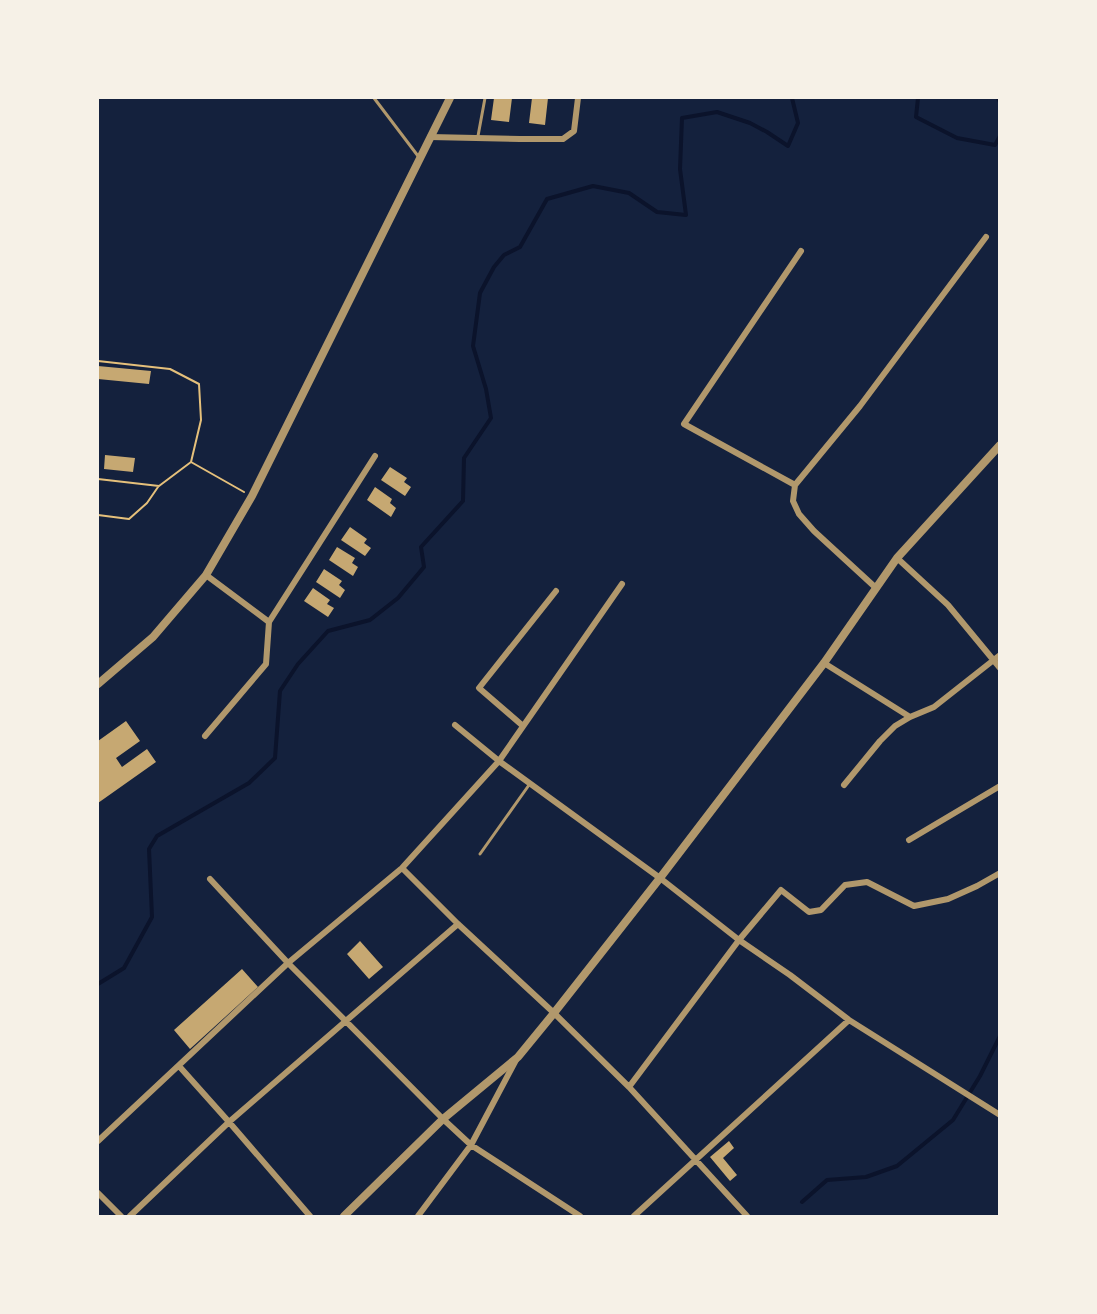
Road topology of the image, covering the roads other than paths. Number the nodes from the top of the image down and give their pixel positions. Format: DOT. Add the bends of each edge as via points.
graph roads {
  1 [pos="374,98"];
  2 [pos="450,98"];
  3 [pos="485,98"];
  4 [pos="578,98"];
  5 [pos="430,137"];
  6 [pos="478,138"];
  7 [pos="420,157"];
  8 [pos="986,237"];
  9 [pos="801,251"];
  10 [pos="999,445"];
  11 [pos="375,456"];
  12 [pos="795,485"];
  13 [pos="897,558"];
  14 [pos="206,575"];
  15 [pos="622,584"];
  16 [pos="876,588"];
  17 [pos="556,591"];
  18 [pos="269,622"];
  19 [pos="998,662"];
  20 [pos="824,663"];
  21 [pos="98,684"];
  22 [pos="910,717"];
  23 [pos="455,725"];
  24 [pos="523,726"];
  25 [pos="205,736"];
  26 [pos="499,761"];
  27 [pos="530,783"];
  28 [pos="844,785"];
  29 [pos="999,786"];
  30 [pos="909,840"];
  31 [pos="480,854"];
  32 [pos="402,868"];
  33 [pos="999,873"];
  34 [pos="660,878"];
  35 [pos="210,879"];
  36 [pos="458,924"];
  37 [pos="739,940"];
  38 [pos="288,963"];
  39 [pos="554,1013"];
  40 [pos="346,1020"];
  41 [pos="849,1020"];
  42 [pos="518,1057"];
  43 [pos="179,1066"];
  44 [pos="628,1087"];
  45 [pos="999,1114"];
  46 [pos="443,1119"];
  47 [pos="229,1122"];
  48 [pos="98,1141"];
  49 [pos="471,1145"];
  50 [pos="695,1159"];
  51 [pos="98,1193"];
  52 [pos="121,1216"];
  53 [pos="130,1216"];
  54 [pos="310,1216"];
  55 [pos="344,1216"];
  56 [pos="418,1216"];
  57 [pos="580,1216"];
  58 [pos="634,1216"];
  59 [pos="747,1216"];
  1 -- 7 [label="lane"];
  2 -- 5 [label="street"];
  3 -- 6 [label="lane"];
  4 -- 6 [label="street" via="574,131 562,139"];
  5 -- 6 [label="street"];
  5 -- 7 [label="street"];
  7 -- 14 [label="street" via="252,496"];
  8 -- 12 [label="street" via="860,406"];
  9 -- 12 [label="street" via="684,424"];
  10 -- 13 [label="street"];
  11 -- 18 [label="street"];
  12 -- 16 [label="street" via="793,501 799,514"];
  13 -- 16 [label="street"];
  13 -- 19 [label="street" via="948,605"];
  14 -- 18 [label="street"];
  14 -- 21 [label="street" via="153,637"];
  15 -- 24 [label="street"];
  16 -- 20 [label="street"];
  17 -- 24 [label="street" via="479,688"];
  18 -- 25 [label="street" via="266,664"];
  19 -- 22 [label="street" via="934,707"];
  20 -- 22 [label="street"];
  20 -- 34 [label="street"];
  22 -- 28 [label="street" via="880,741"];
  23 -- 26 [label="street"];
  24 -- 26 [label="street"];
  26 -- 27 [label="street"];
  26 -- 32 [label="street"];
  27 -- 31 [label="lane"];
  27 -- 34 [label="street"];
  29 -- 30 [label="street"];
  32 -- 36 [label="street"];
  32 -- 38 [label="street"];
  33 -- 37 [label="street" via="948,899 914,906 867,882 845,885 821,910 809,912 781,890"];
  34 -- 37 [label="street"];
  34 -- 39 [label="street"];
  35 -- 38 [label="street"];
  36 -- 39 [label="street"];
  36 -- 40 [label="street"];
  37 -- 41 [label="street"];
  37 -- 44 [label="street"];
  38 -- 40 [label="street"];
  38 -- 43 [label="street"];
  39 -- 42 [label="street"];
  39 -- 44 [label="street"];
  40 -- 46 [label="street"];
  40 -- 47 [label="street"];
  41 -- 45 [label="street"];
  41 -- 50 [label="street"];
  42 -- 46 [label="street"];
  42 -- 49 [label="street"];
  43 -- 47 [label="street"];
  43 -- 48 [label="street"];
  44 -- 50 [label="street"];
  46 -- 49 [label="street"];
  46 -- 55 [label="street"];
  47 -- 53 [label="street"];
  47 -- 54 [label="street"];
  49 -- 56 [label="street"];
  49 -- 57 [label="street"];
  50 -- 58 [label="street"];
  50 -- 59 [label="street"];
  51 -- 52 [label="street"];
}
